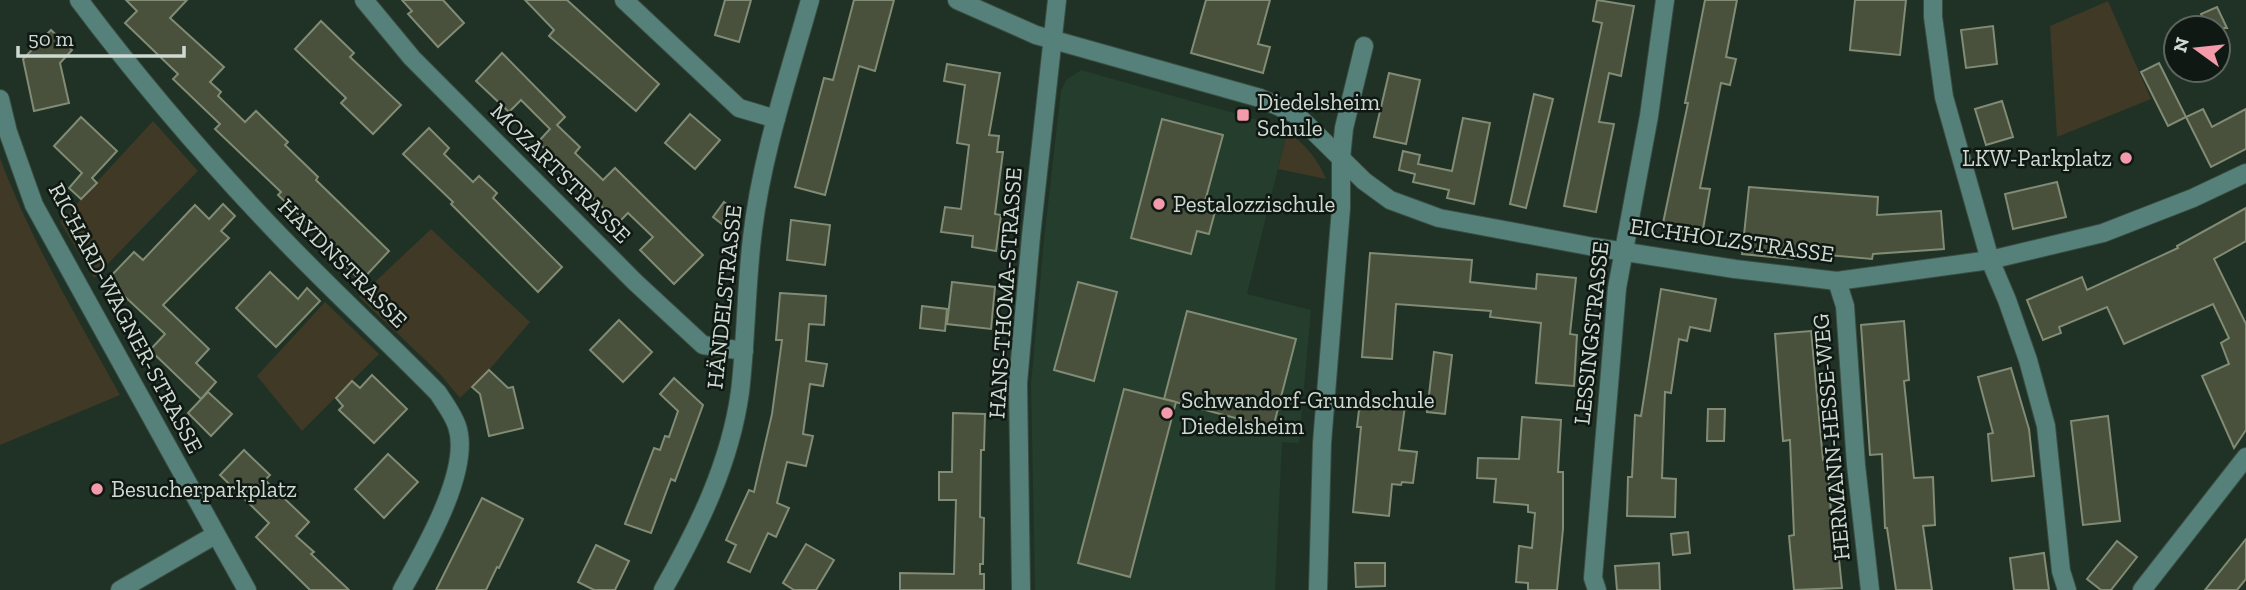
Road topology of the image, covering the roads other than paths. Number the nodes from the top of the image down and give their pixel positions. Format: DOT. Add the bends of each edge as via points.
graph roads {
  1 [pos="79,0"];
  2 [pos="364,0"];
  3 [pos="624,0"];
  4 [pos="810,0"];
  5 [pos="957,0"];
  6 [pos="1056,0"];
  7 [pos="1665,0"];
  8 [pos="1933,0"];
  9 [pos="1052,40"];
  10 [pos="1364,46"];
  11 [pos="0,99"];
  12 [pos="776,119"];
  13 [pos="1341,159"];
  14 [pos="2246,173"];
  15 [pos="1623,250"];
  16 [pos="1990,260"];
  17 [pos="1837,281"];
  18 [pos="744,351"];
  19 [pos="2246,457"];
  20 [pos="215,535"];
  21 [pos="120,590"];
  22 [pos="247,590"];
  23 [pos="402,590"];
  24 [pos="663,590"];
  25 [pos="1021,590"];
  26 [pos="1318,590"];
  27 [pos="1597,590"];
  28 [pos="1870,590"];
  29 [pos="2067,590"];
  30 [pos="2142,590"];
  1 -- 23 [label="street, HAYDNSTRASSE" via="216,167 438,393 450,412 458,428 459,447 451,490"];
  2 -- 18 [label="street, MOZARTSTRASSE" via="421,68 703,345"];
  3 -- 12 [label="street" via="739,108"];
  4 -- 12 [label="street, HÄNDELSTRASSE"];
  5 -- 9 [label="street"];
  6 -- 9 [label="street, HANS-THOMA-STRASSE"];
  7 -- 15 [label="street, LESSINGSTRASSE"];
  8 -- 16 [label="street" via="1944,97"];
  9 -- 13 [label="street" via="1280,106 1297,114"];
  9 -- 25 [label="street, HANS-THOMA-STRASSE" via="1018,383"];
  10 -- 13 [label="street"];
  11 -- 20 [label="street, RICHARD-WAGNER-STRASSE" via="34,205"];
  12 -- 18 [label="street, HÄNDELSTRASSE" via="752,237"];
  13 -- 15 [label="street, EICHHOLZSTRASSE" via="1390,200 1439,218"];
  13 -- 26 [label="street" via="1322,443"];
  14 -- 16 [label="street, EICHHOLZSTRASSE" via="2103,233"];
  15 -- 17 [label="street, EICHHOLZSTRASSE"];
  15 -- 27 [label="street, LESSINGSTRASSE" via="1593,578"];
  16 -- 17 [label="street, EICHHOLZSTRASSE"];
  16 -- 29 [label="street" via="2024,348 2046,426"];
  17 -- 28 [label="street, HERMANN-HESSE-WEG" via="1845,306"];
  18 -- 24 [label="street, HÄNDELSTRASSE" via="733,427 720,473 701,520"];
  19 -- 30 [label="street"];
  20 -- 21 [label="street"];
  20 -- 22 [label="street, RICHARD-WAGNER-STRASSE"];
}
